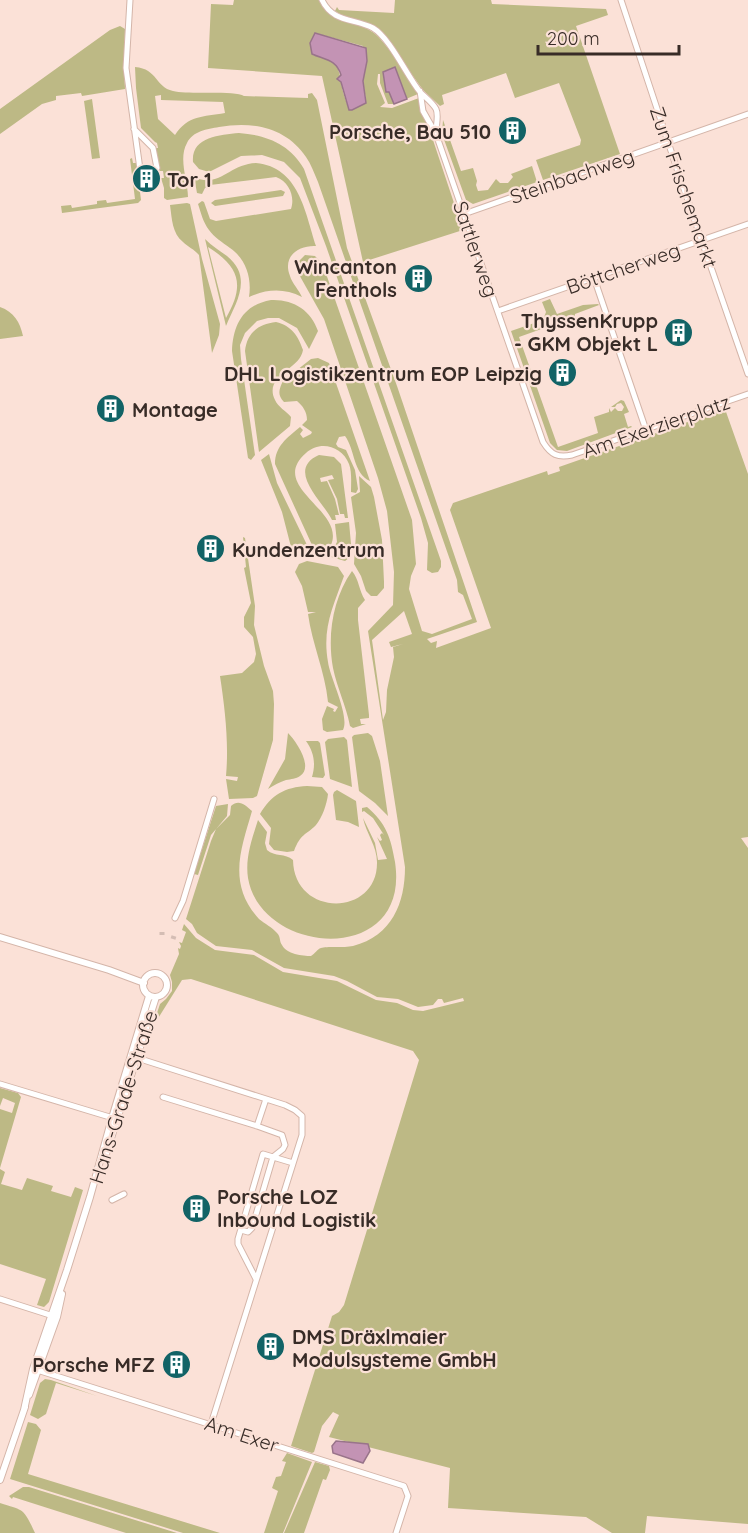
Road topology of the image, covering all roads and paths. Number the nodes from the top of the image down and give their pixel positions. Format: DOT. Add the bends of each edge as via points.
graph roads {
  1 [pos="130,0"];
  2 [pos="322,0"];
  3 [pos="621,0"];
  4 [pos="420,91"];
  5 [pos="430,103"];
  6 [pos="423,106"];
  7 [pos="748,114"];
  8 [pos="437,118"];
  9 [pos="428,120"];
  10 [pos="134,129"];
  11 [pos="436,134"];
  12 [pos="668,142"];
  13 [pos="464,214"];
  14 [pos="748,224"];
  15 [pos="702,240"];
  16 [pos="594,278"];
  17 [pos="498,311"];
  18 [pos="748,374"];
  19 [pos="748,394"];
  20 [pos="646,430"];
  21 [pos="563,457"];
  22 [pos="214,799"];
  23 [pos="175,918"];
  24 [pos="0,937"];
  25 [pos="145,981"];
  26 [pos="153,997"];
  27 [pos="134,1057"];
  28 [pos="0,1084"];
  29 [pos="163,1096"];
  30 [pos="266,1099"];
  31 [pos="115,1119"];
  32 [pos="257,1126"];
  33 [pos="273,1157"];
  34 [pos="292,1163"];
  35 [pos="124,1194"];
  36 [pos="112,1200"];
  37 [pos="241,1230"];
  38 [pos="256,1279"];
  39 [pos="0,1299"];
  40 [pos="54,1316"];
  41 [pos="36,1370"];
  42 [pos="211,1424"];
  43 [pos="0,1480"];
  44 [pos="396,1533"];
  1 -- 10 [label="street" via="126,68"];
  2 -- 4 [label="street, Sattlerweg" via="338,18 377,32"];
  3 -- 12 [label="street, Zum Frischemarkt"];
  4 -- 5 [label="street, Sattlerweg"];
  4 -- 6 [label="street, Sattlerweg"];
  5 -- 6 [label="street"];
  5 -- 8 [label="street, Sattlerweg" via="435,106"];
  6 -- 9 [label="street, Sattlerweg"];
  7 -- 12 [label="street, Steinbachweg"];
  8 -- 9 [label="street"];
  8 -- 11 [label="street, Sattlerweg"];
  9 -- 11 [label="street, Sattlerweg"];
  10 -- 10 [label="street" via="140,170 157,168 153,148"];
  11 -- 13 [label="street, Sattlerweg"];
  12 -- 13 [label="street, Steinbachweg"];
  12 -- 15 [label="street, Zum Frischemarkt"];
  13 -- 17 [label="street, Sattlerweg"];
  14 -- 15 [label="street, Böttcherweg"];
  15 -- 16 [label="street, Böttcherweg"];
  15 -- 18 [label="street, Zum Frischemarkt"];
  16 -- 17 [label="street, Böttcherweg"];
  16 -- 20 [label="street"];
  17 -- 21 [label="street, Sattlerweg" via="543,442 552,453"];
  19 -- 20 [label="street, Am Exerzierplatz"];
  20 -- 21 [label="street, Am Exerzierplatz"];
  22 -- 23 [label="street"];
  24 -- 25 [label="street"];
  25 -- 26 [label="street" via="144,991"];
  25 -- 26 [label="street" via="157,974 166,980 165,991"];
  26 -- 27 [label="street, Hans-Grade-Straße"];
  27 -- 30 [label="street"];
  27 -- 31 [label="street, Hans-Grade-Straße"];
  28 -- 31 [label="street"];
  29 -- 32 [label="street"];
  30 -- 32 [label="street"];
  30 -- 34 [label="street" via="302,1116 302,1135"];
  31 -- 40 [label="street, Hans-Grade-Straße"];
  32 -- 33 [label="street" via="284,1138 283,1149"];
  33 -- 34 [label="street"];
  33 -- 37 [label="street" via="252,1227 248,1232"];
  33 -- 37 [label="street" via="263,1154"];
  34 -- 38 [label="street"];
  35 -- 36 [label="street"];
  37 -- 38 [label="street" via="238,1244"];
  38 -- 42 [label="street"];
  39 -- 40 [label="street"];
  40 -- 41 [label="street, Hans-Grade-Straße"];
  41 -- 42 [label="street, Am Exer"];
  41 -- 43 [label="street, Hans-Grade-Straße"];
  42 -- 44 [label="street, Am Exer" via="404,1486 408,1496"];
}
